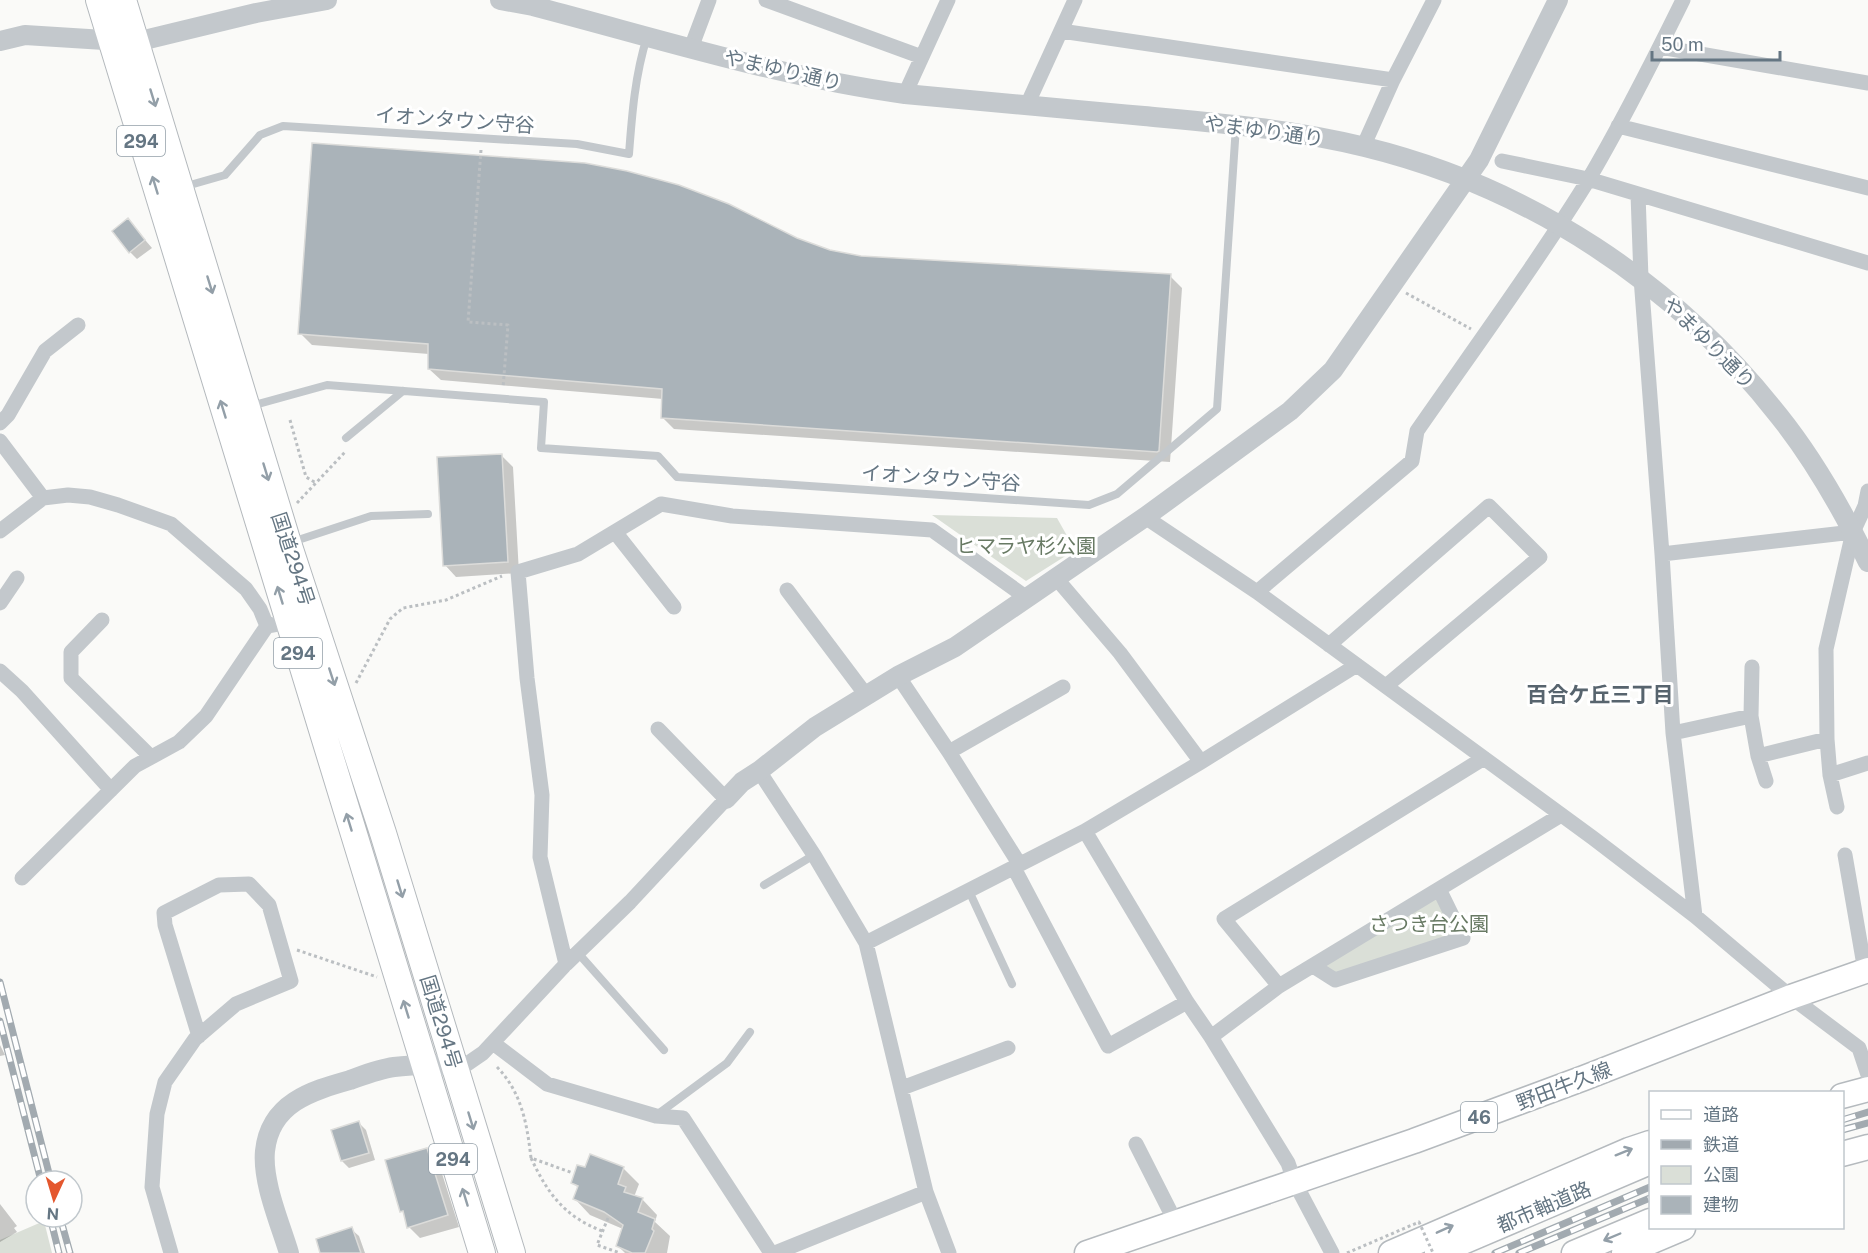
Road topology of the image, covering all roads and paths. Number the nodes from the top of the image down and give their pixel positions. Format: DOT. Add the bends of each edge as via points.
graph roads {
  1 [pos="99,0"];
  2 [pos="123,0"];
  3 [pos="327,0"];
  4 [pos="500,0"];
  5 [pos="709,0"];
  6 [pos="766,0"];
  7 [pos="948,0"];
  8 [pos="1075,0"];
  9 [pos="1434,0"];
  10 [pos="1558,0"];
  11 [pos="1683,0"];
  12 [pos="1060,31"];
  13 [pos="648,36"];
  14 [pos="0,41"];
  15 [pos="124,42"];
  16 [pos="1660,47"];
  17 [pos="691,48"];
  18 [pos="922,57"];
  19 [pos="1393,80"];
  20 [pos="1868,83"];
  21 [pos="905,94"];
  22 [pos="1027,105"];
  23 [pos="1236,125"];
  24 [pos="1618,126"];
  25 [pos="1363,147"];
  26 [pos="480,157"];
  27 [pos="1502,161"];
  28 [pos="1467,179"];
  29 [pos="1588,179"];
  30 [pos="180,188"];
  31 [pos="1868,188"];
  32 [pos="1638,194"];
  33 [pos="1560,224"];
  34 [pos="1868,263"];
  35 [pos="1641,278"];
  36 [pos="1392,286"];
  37 [pos="78,325"];
  38 [pos="1483,336"];
  39 [pos="504,375"];
  40 [pos="403,390"];
  41 [pos="246,407"];
  42 [pos="290,420"];
  43 [pos="0,423"];
  44 [pos="346,438"];
  45 [pos="0,441"];
  46 [pos="316,483"];
  47 [pos="1868,491"];
  48 [pos="43,498"];
  49 [pos="294,506"];
  50 [pos="428,513"];
  51 [pos="1145,517"];
  52 [pos="0,531"];
  53 [pos="615,532"];
  54 [pos="1853,532"];
  55 [pos="288,543"];
  56 [pos="1662,554"];
  57 [pos="1868,562"];
  58 [pos="518,572"];
  59 [pos="17,578"];
  60 [pos="1056,578"];
  61 [pos="787,590"];
  62 [pos="1257,592"];
  63 [pos="1027,598"];
  64 [pos="0,603"];
  65 [pos="674,607"];
  66 [pos="102,620"];
  67 [pos="289,622"];
  68 [pos="1329,645"];
  69 [pos="1357,665"];
  70 [pos="1752,667"];
  71 [pos="0,671"];
  72 [pos="898,676"];
  73 [pos="1063,687"];
  74 [pos="1386,687"];
  75 [pos="350,690"];
  76 [pos="866,695"];
  77 [pos="1750,716"];
  78 [pos="658,729"];
  79 [pos="1673,733"];
  80 [pos="1827,739"];
  81 [pos="949,752"];
  82 [pos="1758,756"];
  83 [pos="152,757"];
  84 [pos="1484,758"];
  85 [pos="1201,762"];
  86 [pos="1868,763"];
  87 [pos="759,771"];
  88 [pos="1830,775"];
  89 [pos="1766,782"];
  90 [pos="111,790"];
  91 [pos="726,799"];
  92 [pos="1838,807"];
  93 [pos="1561,815"];
  94 [pos="1085,831"];
  95 [pos="814,855"];
  96 [pos="1845,855"];
  97 [pos="1017,867"];
  98 [pos="22,878"];
  99 [pos="764,885"];
  100 [pos="1439,889"];
  101 [pos="969,891"];
  102 [pos="1695,916"];
  103 [pos="866,944"];
  104 [pos="281,945"];
  105 [pos="578,953"];
  106 [pos="566,964"];
  107 [pos="1312,966"];
  108 [pos="1867,970"];
  109 [pos="384,979"];
  110 [pos="1012,984"];
  111 [pos="1279,986"];
  112 [pos="1791,997"];
  113 [pos="1187,1002"];
  114 [pos="750,1032"];
  115 [pos="199,1036"];
  116 [pos="1211,1037"];
  117 [pos="488,1048"];
  118 [pos="1008,1048"];
  119 [pos="664,1050"];
  120 [pos="423,1065"];
  121 [pos="454,1065"];
  122 [pos="1868,1075"];
  123 [pos="902,1088"];
  124 [pos="1868,1089"];
  125 [pos="1844,1095"];
  126 [pos="656,1116"];
  127 [pos="1649,1143"];
  128 [pos="1136,1144"];
  129 [pos="1868,1147"];
  130 [pos="1844,1153"];
  131 [pos="531,1158"];
  132 [pos="1649,1162"];
  133 [pos="573,1173"];
  134 [pos="1295,1183"];
  135 [pos="926,1192"];
  136 [pos="608,1218"];
  137 [pos="1649,1221"];
  138 [pos="1176,1223"];
  139 [pos="1678,1229"];
  140 [pos="602,1231"];
  141 [pos="171,1253"];
  142 [pos="289,1253"];
  143 [pos="482,1253"];
  144 [pos="512,1253"];
  145 [pos="620,1253"];
  146 [pos="773,1253"];
  147 [pos="949,1253"];
  148 [pos="1087,1253"];
  149 [pos="1332,1253"];
  150 [pos="1347,1253"];
  151 [pos="1391,1253"];
  152 [pos="1435,1253"];
  153 [pos="1574,1253"];
  154 [pos="1624,1253"];
  1 -- 15 [label="highway, 国道294号 / 294"];
  2 -- 15 [label="highway, 国道294号 / 294"];
  3 -- 15 [label="street"];
  4 -- 13 [label="street, やまゆり通り"];
  5 -- 17 [label="street"];
  6 -- 18 [label="street"];
  7 -- 18 [label="street"];
  8 -- 12 [label="street"];
  9 -- 19 [label="street"];
  10 -- 28 [label="street"];
  11 -- 16 [label="street"];
  12 -- 19 [label="street"];
  12 -- 22 [label="street"];
  13 -- 17 [label="street, やまゆり通り"];
  13 -- 30 [label="lane, イオンタウン守谷" via="633,100 629,154 577,144 283,126 260,135 225,175"];
  14 -- 15 [label="street" via="25,35"];
  15 -- 30 [label="highway, 国道294号 / 294, one-way"];
  67 -- 15 [label="highway, 国道294号 / 294, one-way"];
  16 -- 20 [label="street"];
  16 -- 24 [label="street"];
  17 -- 21 [label="street, やまゆり通り" via="817,79"];
  18 -- 21 [label="street"];
  19 -- 25 [label="street"];
  21 -- 22 [label="street, やまゆり通り"];
  22 -- 23 [label="street, やまゆり通り"];
  23 -- 25 [label="street, やまゆり通り"];
  23 -- 40 [label="lane, イオンタウン守谷" via="1218,409 1117,494 1089,505 677,477 658,456 541,448 544,402"];
  24 -- 29 [label="street"];
  24 -- 31 [label="street"];
  25 -- 28 [label="street, やまゆり通り"];
  26 -- 39 [label="path, イオンタウン守谷" via="468,322 508,325"];
  27 -- 29 [label="street"];
  28 -- 33 [label="street, やまゆり通り"];
  28 -- 36 [label="street"];
  29 -- 32 [label="street"];
  29 -- 33 [label="street"];
  30 -- 41 [label="highway, 国道294号 / 294, one-way"];
  32 -- 34 [label="street"];
  32 -- 35 [label="street"];
  33 -- 35 [label="street, やまゆり通り"];
  33 -- 38 [label="street"];
  35 -- 54 [label="street, やまゆり通り" via="1710,340 1780,416 1811,459"];
  35 -- 56 [label="street"];
  36 -- 38 [label="path"];
  36 -- 51 [label="street" via="1333,370 1290,411"];
  37 -- 43 [label="street" via="45,351"];
  38 -- 62 [label="street" via="1417,431 1412,461"];
  40 -- 41 [label="lane, イオンタウン守谷" via="327,385"];
  40 -- 44 [label="lane"];
  41 -- 55 [label="highway, 国道294号 / 294, one-way"];
  42 -- 46 [label="path" via="306,477"];
  44 -- 46 [label="path" via="347,449"];
  45 -- 48 [label="street"];
  46 -- 49 [label="path"];
  47 -- 54 [label="street"];
  48 -- 52 [label="street"];
  48 -- 67 [label="street" via="90,497 171,524 246,589 260,609"];
  50 -- 55 [label="lane" via="370,516"];
  51 -- 60 [label="street"];
  51 -- 62 [label="street"];
  53 -- 58 [label="street" via="578,554"];
  53 -- 63 [label="street" via="662,504 732,516 932,530"];
  53 -- 65 [label="street"];
  54 -- 56 [label="street"];
  54 -- 57 [label="street, やまゆり通り"];
  54 -- 80 [label="street" via="1826,649"];
  55 -- 67 [label="highway, 国道294号 / 294"];
  56 -- 79 [label="street"];
  58 -- 75 [label="path" via="446,600 403,608 390,619"];
  58 -- 106 [label="street" via="542,795 540,857"];
  59 -- 64 [label="street"];
  60 -- 63 [label="street"];
  60 -- 85 [label="street" via="1120,653"];
  61 -- 76 [label="street"];
  62 -- 68 [label="street"];
  63 -- 72 [label="street" via="955,647"];
  66 -- 83 [label="street" via="71,652 71,678"];
  67 -- 83 [label="street" via="206,716 179,742"];
  120 -- 67 [label="highway, 国道294号 / 294, one-way"];
  67 -- 121 [label="highway, 国道294号 / 294, one-way" via="383,833"];
  68 -- 69 [label="street"];
  68 -- 74 [label="street" via="1488,506 1540,557"];
  69 -- 74 [label="street"];
  69 -- 85 [label="street"];
  70 -- 77 [label="street"];
  71 -- 90 [label="street"];
  72 -- 76 [label="street"];
  72 -- 81 [label="street"];
  73 -- 81 [label="street"];
  74 -- 84 [label="street"];
  76 -- 87 [label="street" via="815,727"];
  77 -- 79 [label="street"];
  77 -- 82 [label="street"];
  78 -- 91 [label="street"];
  79 -- 102 [label="street"];
  80 -- 82 [label="street"];
  80 -- 88 [label="street"];
  81 -- 97 [label="street"];
  82 -- 89 [label="street"];
  83 -- 90 [label="street" via="135,766"];
  84 -- 93 [label="street"];
  84 -- 111 [label="street" via="1224,919"];
  85 -- 94 [label="street"];
  86 -- 88 [label="street"];
  87 -- 91 [label="street"];
  87 -- 95 [label="street"];
  88 -- 92 [label="street"];
  90 -- 98 [label="street"];
  91 -- 105 [label="street"];
  93 -- 100 [label="street"];
  93 -- 102 [label="street"];
  94 -- 97 [label="street"];
  94 -- 113 [label="street"];
  95 -- 99 [label="lane"];
  95 -- 103 [label="street"];
  96 -- 108 [label="street"];
  97 -- 101 [label="street"];
  97 -- 113 [label="street" via="1108,1046"];
  100 -- 107 [label="street"];
  100 -- 107 [label="street" via="1463,938 1335,980"];
  101 -- 103 [label="street"];
  101 -- 110 [label="lane"];
  102 -- 112 [label="street"];
  103 -- 123 [label="street"];
  104 -- 109 [label="path"];
  104 -- 115 [label="street" via="291,981 236,1004"];
  104 -- 115 [label="street" via="269,905 249,884 219,885 164,913"];
  105 -- 106 [label="street"];
  105 -- 119 [label="lane"];
  106 -- 117 [label="street"];
  107 -- 111 [label="street"];
  108 -- 112 [label="main road, 野田牛久線 / 46"];
  111 -- 116 [label="street"];
  112 -- 122 [label="street" via="1859,1048"];
  112 -- 134 [label="main road, 野田牛久線 / 46" via="1414,1142"];
  113 -- 116 [label="street"];
  114 -- 126 [label="lane" via="727,1063"];
  115 -- 141 [label="street" via="165,1082 157,1114 152,1187"];
  116 -- 134 [label="street" via="1288,1163"];
  117 -- 121 [label="street" via="467,1064"];
  117 -- 126 [label="street" via="547,1084"];
  117 -- 131 [label="path" via="507,1078 526,1121"];
  118 -- 123 [label="street"];
  120 -- 121 [label="street"];
  120 -- 142 [label="street" via="393,1067 313,1091 276,1118 268,1133 265,1172"];
  143 -- 120 [label="highway, 国道294号 / 294, one-way"];
  121 -- 144 [label="highway, 国道294号 / 294, one-way"];
  123 -- 135 [label="street"];
  124 -- 125 [label="main road"];
  126 -- 146 [label="street" via="683,1118"];
  151 -- 127 [label="main road, one-way"];
  128 -- 138 [label="street"];
  129 -- 130 [label="main road"];
  131 -- 133 [label="path"];
  131 -- 140 [label="path" via="558,1201 579,1221"];
  132 -- 152 [label="main road, 都市軸道路"];
  134 -- 138 [label="main road, 野田牛久線 / 46"];
  134 -- 149 [label="street"];
  135 -- 146 [label="street"];
  135 -- 147 [label="street"];
  136 -- 140 [label="path"];
  137 -- 153 [label="main road, one-way"];
  138 -- 148 [label="main road, 野田牛久線 / 46"];
  139 -- 154 [label="main road"];
  140 -- 145 [label="path" via="597,1245"];
  150 -- 152 [label="path, bridge" via="1419,1222"];
}
